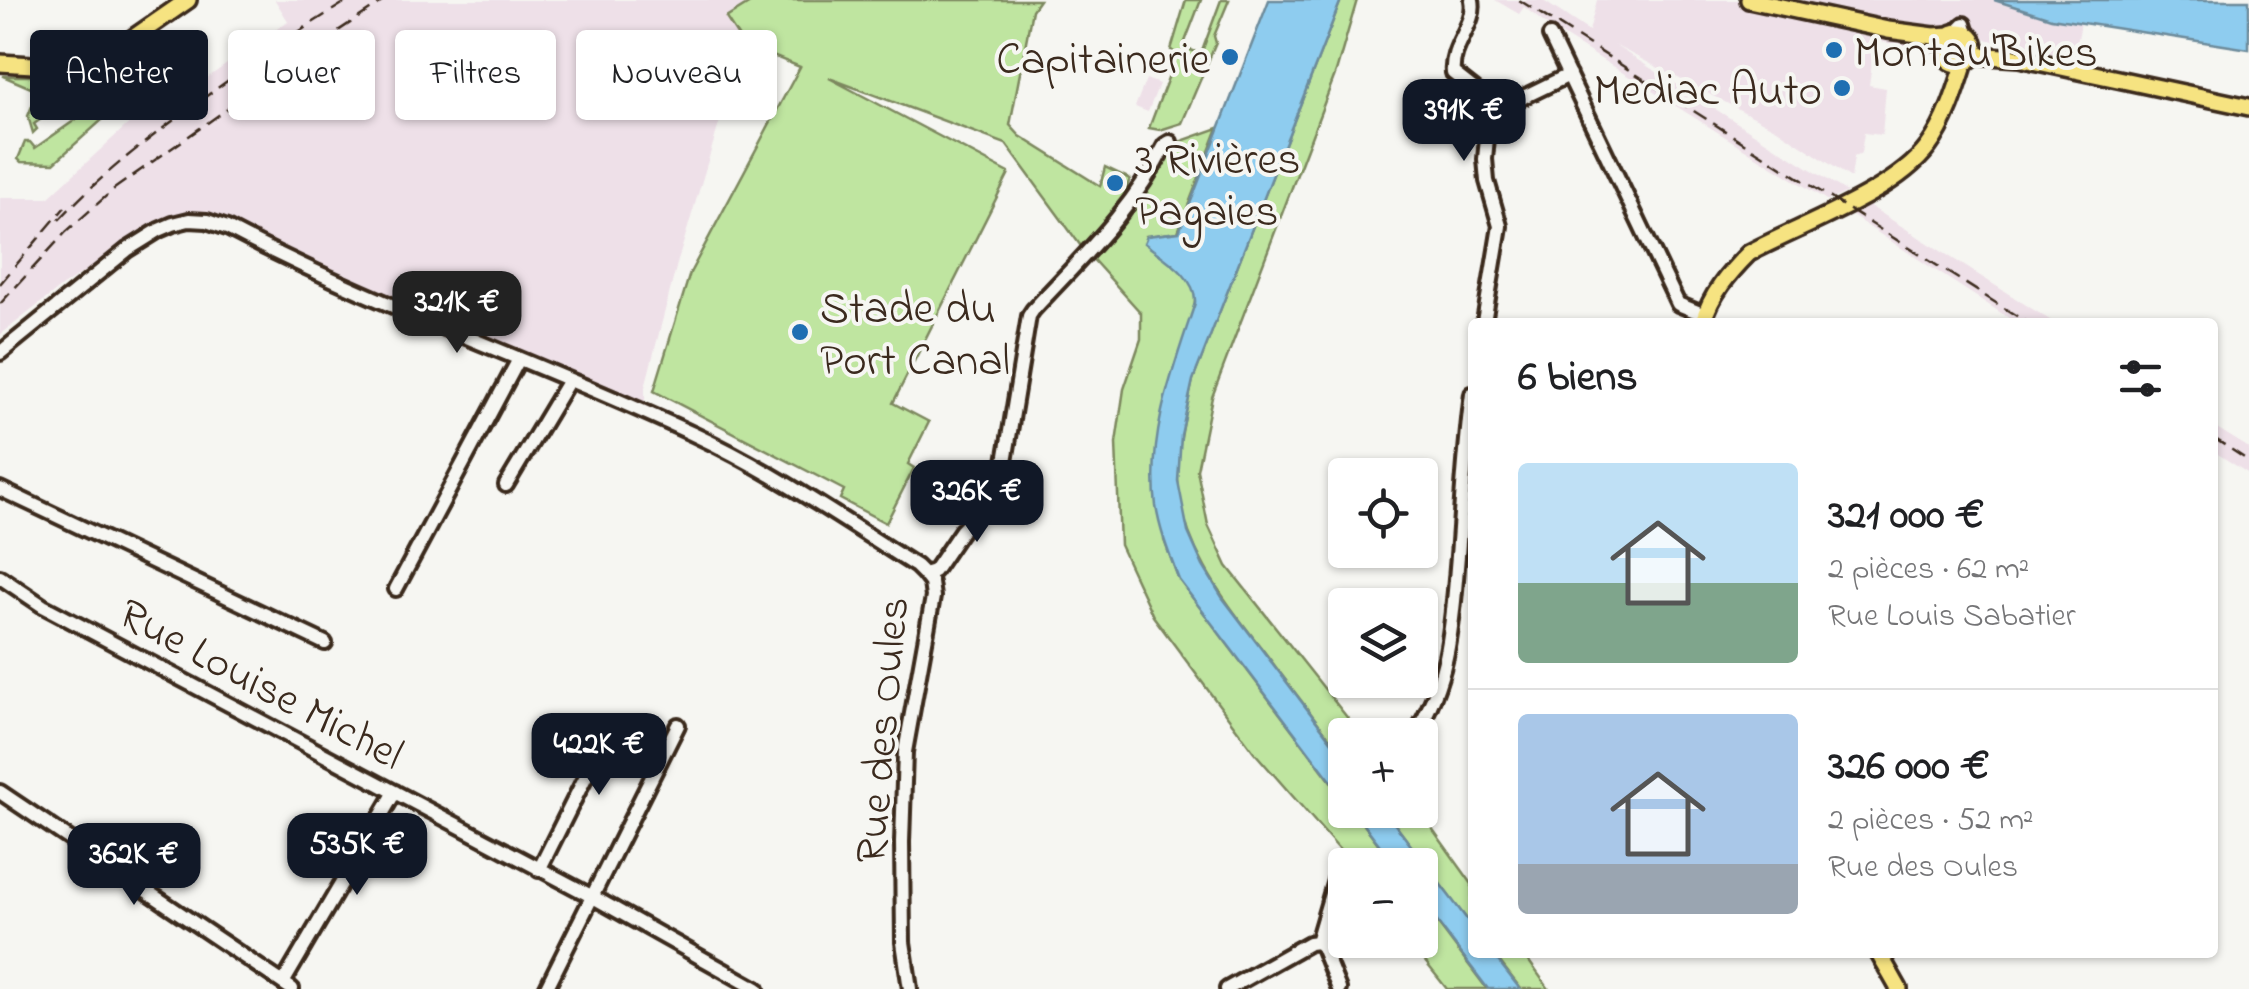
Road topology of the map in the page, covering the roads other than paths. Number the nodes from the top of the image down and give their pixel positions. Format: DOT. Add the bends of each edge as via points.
graph roads {
  1 [pos="188,0"];
  2 [pos="1472,0"];
  3 [pos="1749,0"];
  4 [pos="1550,36"];
  5 [pos="1959,46"];
  6 [pos="0,62"];
  7 [pos="1568,76"];
  8 [pos="2249,107"];
  9 [pos="1498,109"];
  10 [pos="1170,142"];
  11 [pos="1485,318"];
  12 [pos="1702,318"];
  13 [pos="1704,318"];
  14 [pos="0,352"];
  15 [pos="519,359"];
  16 [pos="569,380"];
  17 [pos="1468,424"];
  18 [pos="506,485"];
  19 [pos="0,489"];
  20 [pos="924,574"];
  21 [pos="0,577"];
  22 [pos="396,590"];
  23 [pos="325,643"];
  24 [pos="1426,718"];
  25 [pos="678,725"];
  26 [pos="553,752"];
  27 [pos="0,792"];
  28 [pos="395,792"];
  29 [pos="539,870"];
  30 [pos="593,897"];
  31 [pos="1328,904"];
  32 [pos="1317,942"];
  33 [pos="1881,958"];
  34 [pos="288,986"];
  35 [pos="546,989"];
  36 [pos="757,989"];
  37 [pos="910,989"];
  38 [pos="1227,989"];
  39 [pos="1339,989"];
  40 [pos="1899,989"];
  1 -- 6 [label="main road" via="94,65"];
  2 -- 9 [label="street" via="1453,73"];
  3 -- 5 [label="main road"];
  4 -- 7 [label="street"];
  5 -- 8 [label="main road"];
  5 -- 13 [label="main road" via="1952,101 1936,136 1909,168 1749,253"];
  7 -- 9 [label="street"];
  7 -- 12 [label="street" via="1678,304"];
  9 -- 11 [label="street" via="1485,160 1500,226"];
  10 -- 20 [label="street, Rue des Oules" via="1116,222 1029,316 996,496 934,571"];
  14 -- 15 [label="street" via="128,250 189,220 216,223"];
  15 -- 16 [label="street"];
  15 -- 22 [label="street"];
  16 -- 18 [label="street"];
  16 -- 20 [label="street" via="774,477"];
  17 -- 24 [label="street" via="1452,628"];
  19 -- 23 [label="street"];
  20 -- 37 [label="street, Rue des Oules" via="933,597 904,770 902,942"];
  21 -- 28 [label="street, Rue Louise Michel"];
  25 -- 30 [label="street"];
  26 -- 29 [label="street" via="588,772"];
  27 -- 34 [label="street"];
  28 -- 29 [label="street, Rue Louise Michel"];
  28 -- 34 [label="street"];
  29 -- 30 [label="street, Rue Louise Michel"];
  30 -- 35 [label="street"];
  30 -- 36 [label="street, Rue Louise Michel"];
  31 -- 32 [label="street"];
  32 -- 38 [label="street"];
  32 -- 39 [label="street"];
  33 -- 40 [label="main road"];
}
